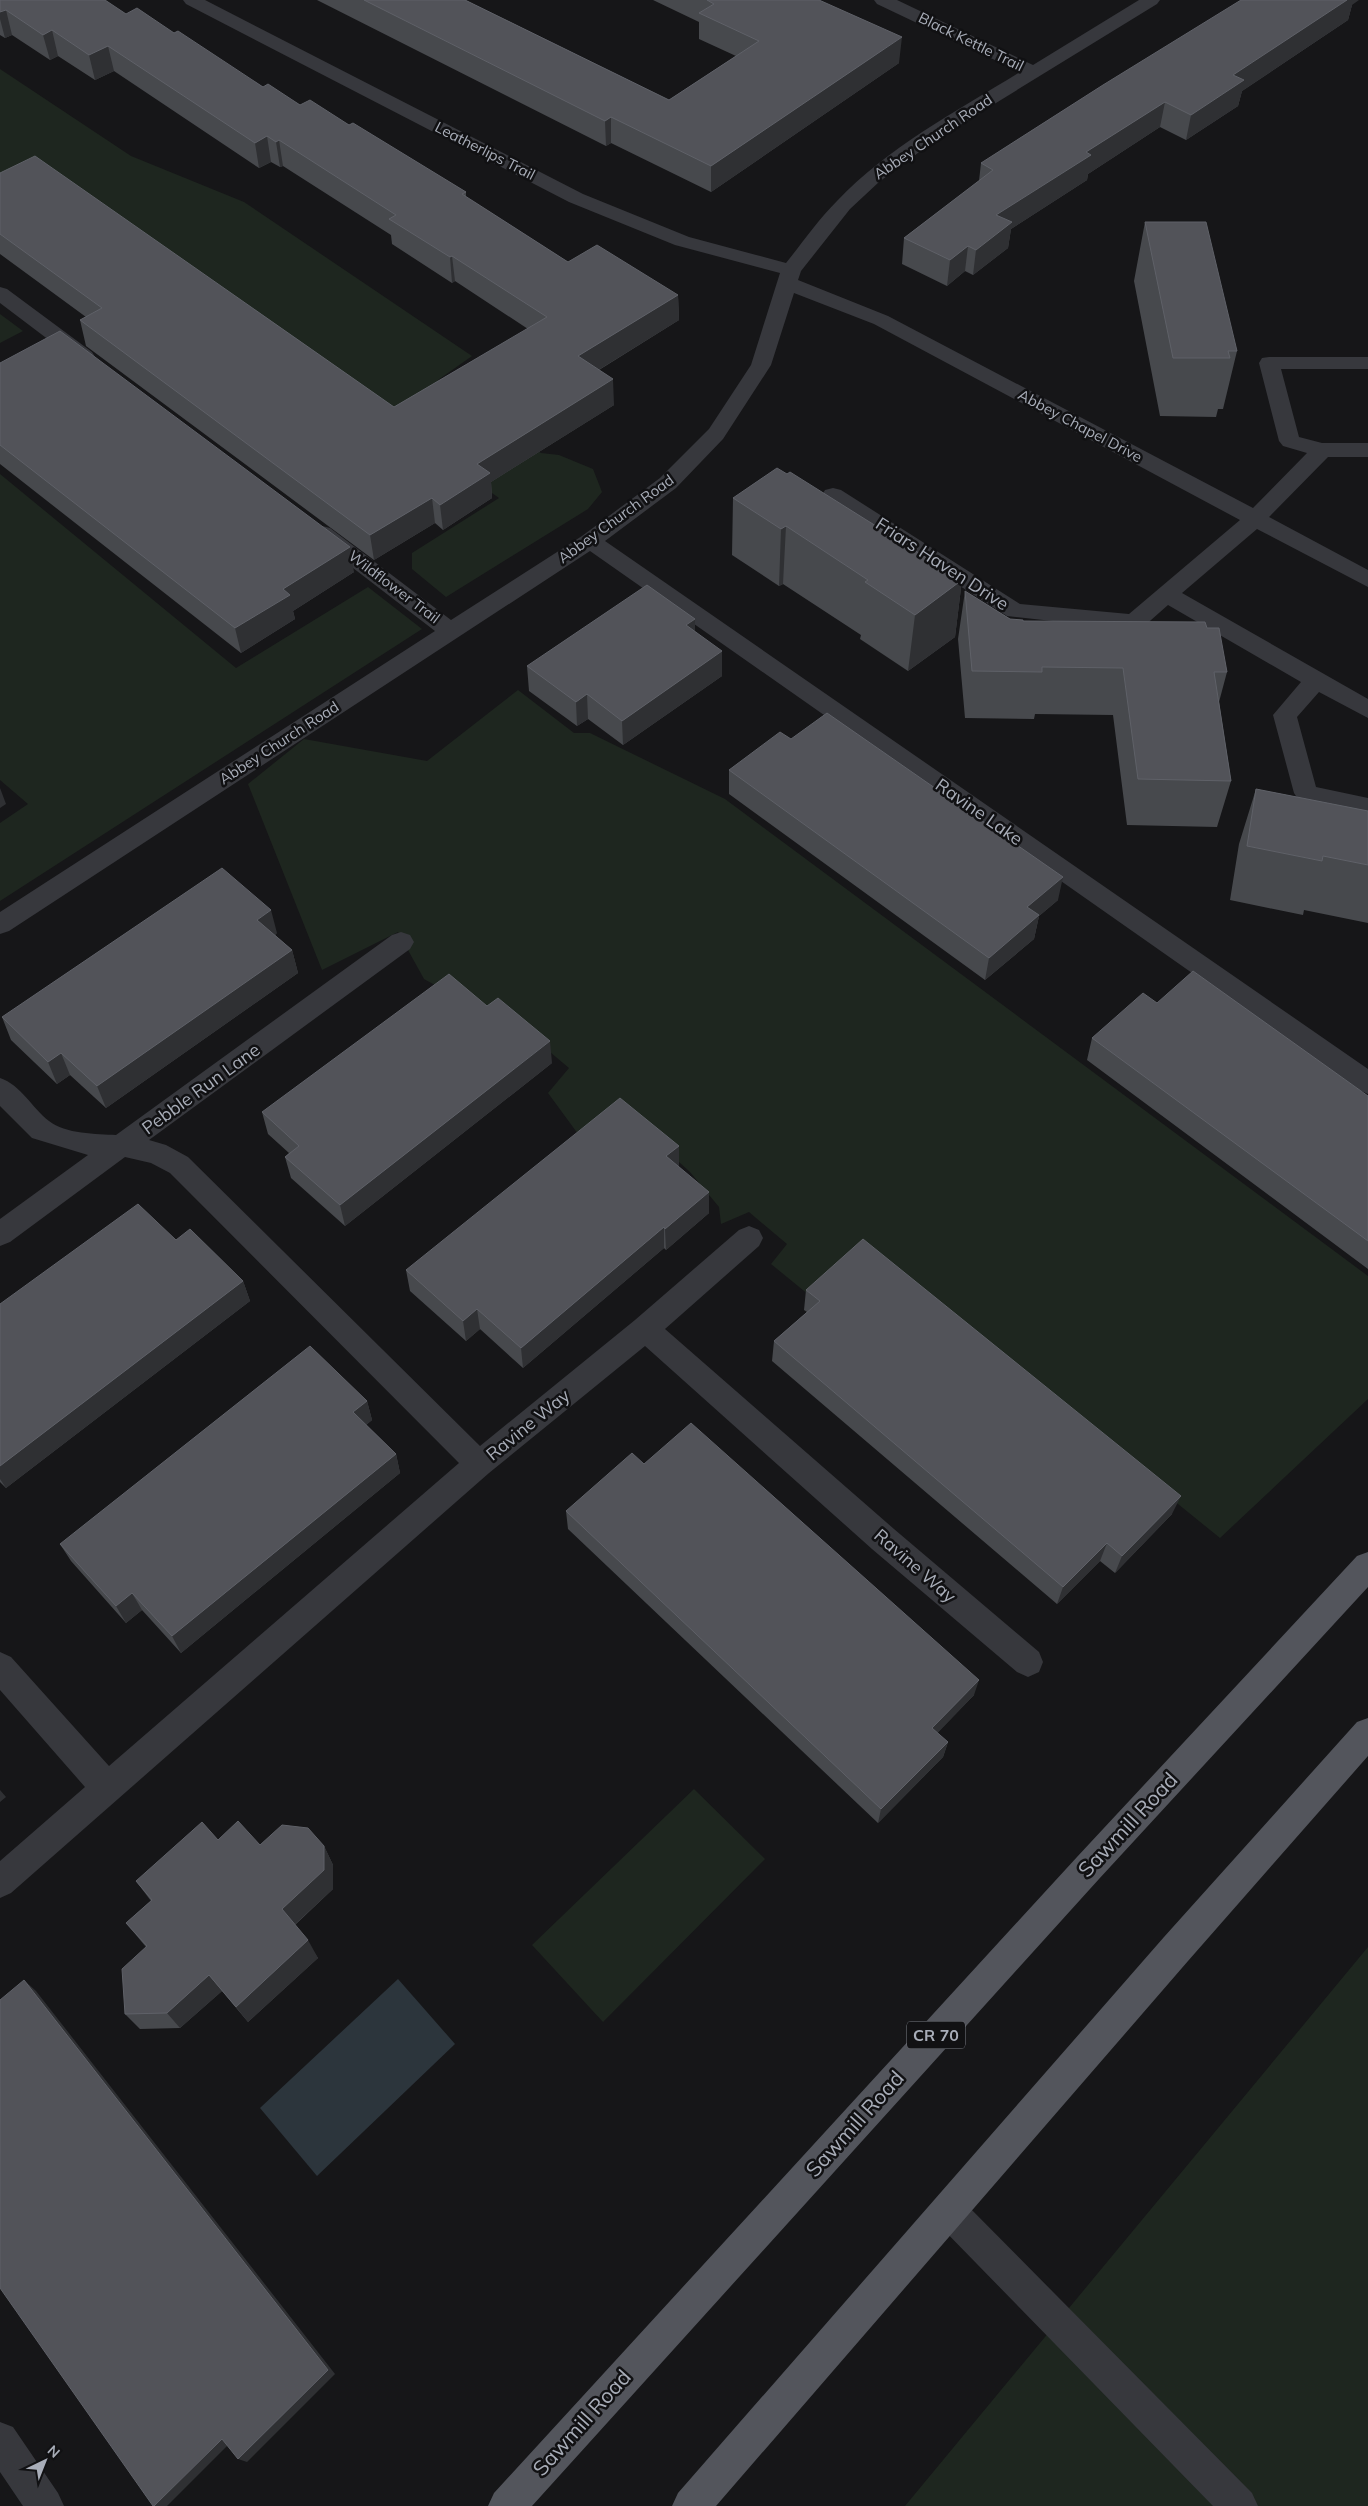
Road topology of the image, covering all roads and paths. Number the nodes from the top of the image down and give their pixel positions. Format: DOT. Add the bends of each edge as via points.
graph roads {
  1 [pos="192,0"];
  2 [pos="882,0"];
  3 [pos="1151,0"];
  4 [pos="1032,71"];
  5 [pos="789,277"];
  6 [pos="0,293"];
  7 [pos="1368,363"];
  8 [pos="103,370"];
  9 [pos="1322,450"];
  10 [pos="1368,450"];
  11 [pos="834,495"];
  12 [pos="1255,519"];
  13 [pos="309,523"];
  14 [pos="590,541"];
  15 [pos="1368,579"];
  16 [pos="1166,594"];
  17 [pos="450,631"];
  18 [pos="1316,680"];
  19 [pos="1368,710"];
  20 [pos="1368,807"];
  21 [pos="0,924"];
  22 [pos="401,942"];
  23 [pos="1368,1083"];
  24 [pos="0,1089"];
  25 [pos="122,1146"];
  26 [pos="0,1234"];
  27 [pos="749,1238"];
  28 [pos="645,1330"];
  29 [pos="479,1464"];
  30 [pos="1368,1566"];
  31 [pos="1028,1662"];
  32 [pos="0,1667"];
  33 [pos="1368,1733"];
  34 [pos="108,1789"];
  35 [pos="0,1882"];
  36 [pos="949,2211"];
  37 [pos="0,2440"];
  38 [pos="44,2506"];
  39 [pos="507,2506"];
  40 [pos="691,2506"];
  41 [pos="1239,2506"];
  1 -- 5 [label="street, Leatherlips Trail" via="609,212"];
  2 -- 4 [label="street, Black Kettle Trail"];
  3 -- 4 [label="street, Abbey Church Road"];
  4 -- 5 [label="street, Abbey Church Road" via="927,137 872,178 843,205"];
  5 -- 12 [label="street, Abbey Chapel Drive" via="882,320"];
  5 -- 14 [label="street, Abbey Church Road" via="761,365 716,434 668,483"];
  6 -- 8 [label="street"];
  7 -- 9 [label="street" via="1269,363 1290,441"];
  9 -- 10 [label="street"];
  9 -- 12 [label="street, Friars Haven Drive"];
  11 -- 16 [label="street, Friars Haven Drive" via="1014,610 1134,622"];
  12 -- 15 [label="street, Abbey Chapel Drive"];
  12 -- 16 [label="street, Friars Haven Drive"];
  13 -- 17 [label="street, Wildflower Trail"];
  14 -- 17 [label="street, Abbey Church Road"];
  14 -- 23 [label="street, Ravine Lake"];
  16 -- 18 [label="street"];
  17 -- 21 [label="street, Abbey Church Road"];
  18 -- 19 [label="street"];
  18 -- 20 [label="street" via="1285,715 1306,793"];
  22 -- 25 [label="street, Pebble Run Lane"];
  24 -- 25 [label="street, Ravine Way" via="41,1130 82,1144"];
  25 -- 26 [label="street, Pebble Run Lane"];
  25 -- 29 [label="street, Ravine Way" via="157,1153 179,1165"];
  27 -- 28 [label="street"];
  28 -- 29 [label="street, Ravine Way"];
  28 -- 31 [label="street, Ravine Way"];
  29 -- 34 [label="street"];
  30 -- 39 [label="main road, Sawmill Road / CR 70"];
  32 -- 34 [label="street"];
  33 -- 36 [label="main road"];
  34 -- 35 [label="street"];
  36 -- 40 [label="main road"];
  36 -- 41 [label="street"];
  37 -- 38 [label="street"];
}
